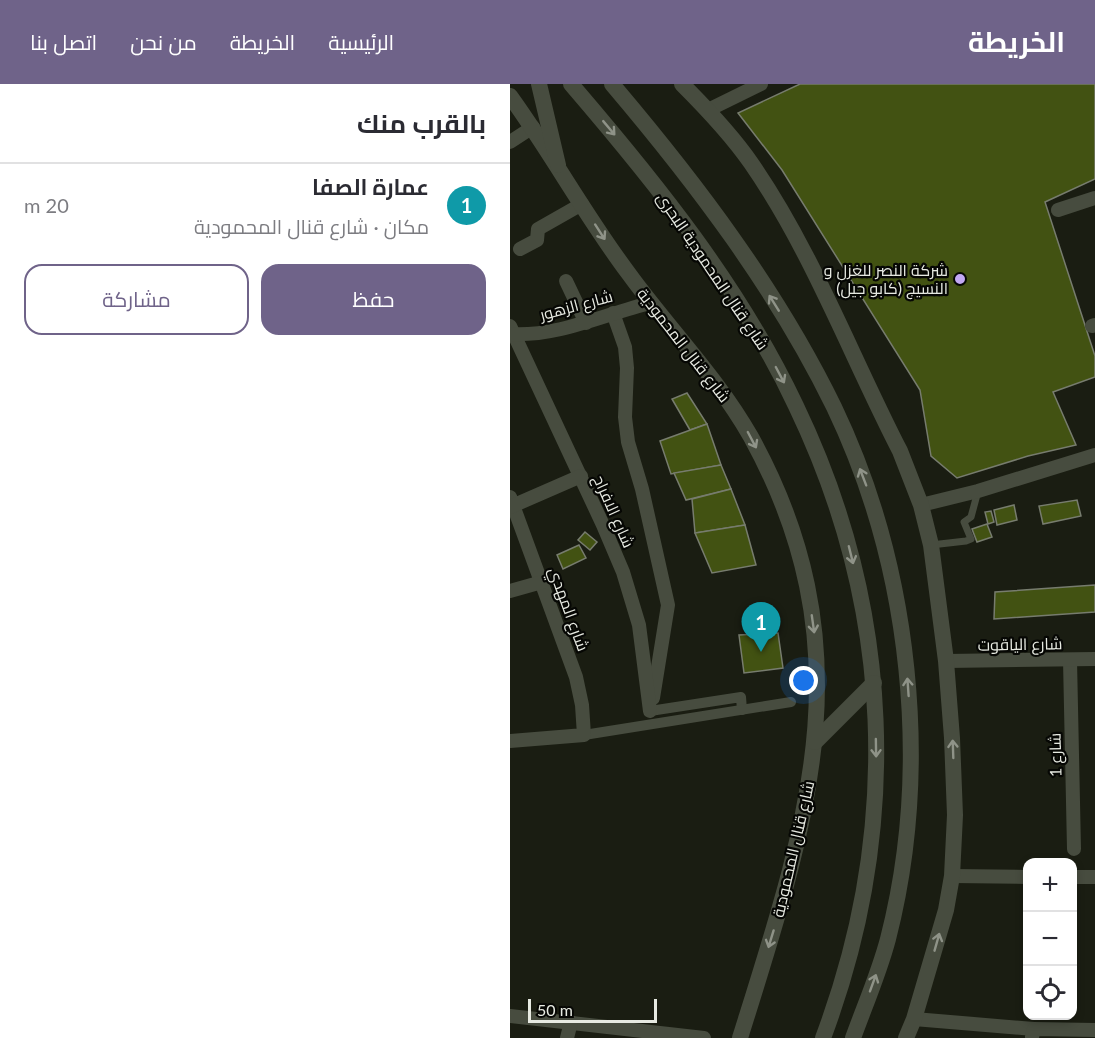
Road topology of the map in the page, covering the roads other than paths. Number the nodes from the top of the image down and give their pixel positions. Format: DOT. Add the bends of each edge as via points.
graph roads {
  1 [pos="539,84"];
  2 [pos="571,84"];
  3 [pos="612,84"];
  4 [pos="682,84"];
  5 [pos="761,84"];
  6 [pos="510,96"];
  7 [pos="708,110"];
  8 [pos="533,127"];
  9 [pos="510,141"];
  10 [pos="558,165"];
  11 [pos="1095,198"];
  12 [pos="582,204"];
  13 [pos="1058,210"];
  14 [pos="520,249"];
  15 [pos="566,281"];
  16 [pos="650,303"];
  17 [pos="613,314"];
  18 [pos="586,323"];
  19 [pos="511,332"];
  20 [pos="1095,455"];
  21 [pos="580,476"];
  22 [pos="978,490"];
  23 [pos="511,503"];
  24 [pos="921,505"];
  25 [pos="931,545"];
  26 [pos="542,582"];
  27 [pos="510,591"];
  28 [pos="1095,659"];
  29 [pos="1070,660"];
  30 [pos="946,662"];
  31 [pos="874,683"];
  32 [pos="791,702"];
  33 [pos="742,710"];
  34 [pos="650,711"];
  35 [pos="584,735"];
  36 [pos="510,741"];
  37 [pos="815,742"];
  38 [pos="1074,849"];
  39 [pos="952,876"];
  40 [pos="1023,877"];
  41 [pos="1077,877"];
  42 [pos="1095,877"];
  43 [pos="510,1016"];
  44 [pos="914,1019"];
  45 [pos="572,1022"];
  46 [pos="1095,1030"];
  47 [pos="1033,1033"];
  48 [pos="567,1038"];
  49 [pos="704,1038"];
  50 [pos="740,1038"];
  51 [pos="823,1038"];
  52 [pos="853,1038"];
  53 [pos="906,1038"];
  1 -- 10 [label="main road"];
  2 -- 31 [label="main road, شارع قنال المحمودية البحرى, one-way" via="689,231 751,325 795,404 836,502 851,552"];
  52 -- 3 [label="main road, شارع قنال المحمودية البحرى, one-way" via="888,937 908,810 908,685 889,566 867,487 814,370 714,214"];
  4 -- 7 [label="main road"];
  5 -- 7 [label="street"];
  6 -- 8 [label="main road, شارع قنال المحمودية"];
  7 -- 24 [label="main road" via="750,162 781,210 900,451"];
  8 -- 9 [label="street"];
  8 -- 10 [label="main road, شارع قنال المحمودية"];
  10 -- 12 [label="main road, شارع قنال المحمودية"];
  11 -- 13 [label="street"];
  12 -- 14 [label="street" via="538,229 537,240"];
  12 -- 16 [label="main road, شارع قنال المحمودية, one-way"];
  15 -- 18 [label="street"];
  16 -- 17 [label="street, شارع الزهور"];
  16 -- 37 [label="main road, شارع قنال المحمودية, one-way" via="694,354 733,409 764,463 783,507 806,581 813,619 818,657"];
  17 -- 18 [label="street, شارع الزهور"];
  17 -- 34 [label="street" via="625,347 628,442 668,605"];
  18 -- 19 [label="street, شارع الزهور" via="549,331"];
  19 -- 21 [label="street, شارع الافراح"];
  20 -- 22 [label="street"];
  21 -- 23 [label="street"];
  21 -- 34 [label="street, شارع الافراح" via="622,572 639,625"];
  22 -- 24 [label="street"];
  22 -- 25 [label="lane" via="971,517 964,522 971,539"];
  23 -- 26 [label="street, شارع المهدي"];
  24 -- 25 [label="main road"];
  25 -- 30 [label="main road"];
  26 -- 27 [label="street"];
  26 -- 35 [label="street, شارع المهدي" via="576,677"];
  28 -- 29 [label="street, شارع الياقوت"];
  29 -- 30 [label="street, شارع الياقوت"];
  29 -- 38 [label="street, شارع 1"];
  39 -- 30 [label="main road, one-way" via="955,815"];
  31 -- 37 [label="main road"];
  31 -- 51 [label="main road, شارع قنال المحمودية البحرى, one-way" via="876,763 867,878 853,948"];
  32 -- 33 [label="street"];
  33 -- 34 [label="street" via="741,697"];
  33 -- 35 [label="street"];
  35 -- 36 [label="street"];
  37 -- 50 [label="main road, شارع قنال المحمودية, one-way" via="786,891"];
  39 -- 40 [label="street"];
  44 -- 39 [label="main road, one-way"];
  41 -- 42 [label="street"];
  43 -- 45 [label="street"];
  44 -- 47 [label="street"];
  44 -- 53 [label="main road"];
  45 -- 48 [label="street"];
  45 -- 49 [label="street"];
  46 -- 47 [label="street"];
}
